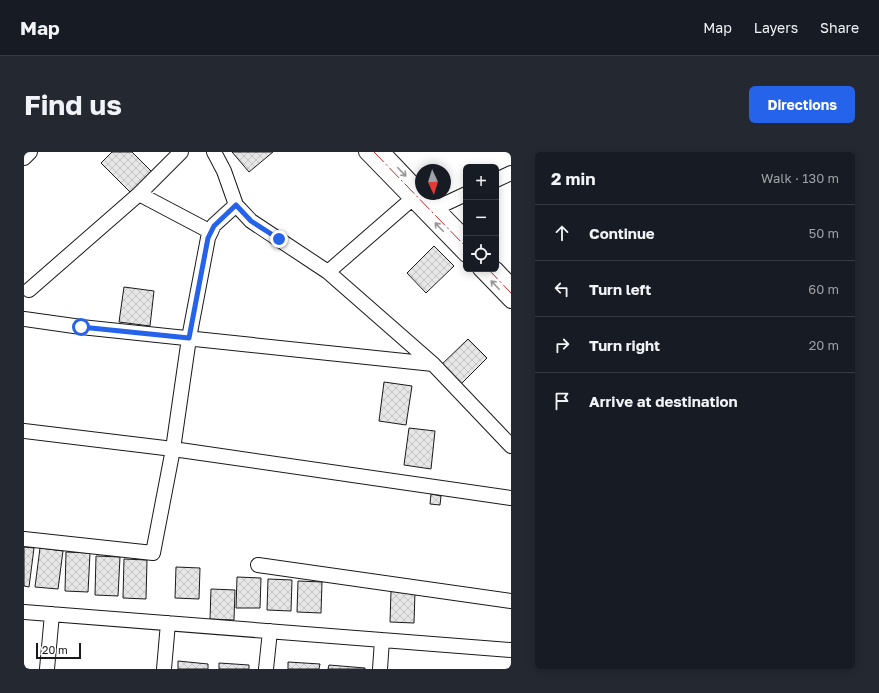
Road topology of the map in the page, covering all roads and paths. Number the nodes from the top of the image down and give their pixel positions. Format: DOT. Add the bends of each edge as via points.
graph roads {
  1 [pos="30,152"];
  2 [pos="181,152"];
  3 [pos="214,152"];
  4 [pos="366,152"];
  5 [pos="382,152"];
  6 [pos="24,158"];
  7 [pos="511,173"];
  8 [pos="499,179"];
  9 [pos="415,190"];
  10 [pos="415,192"];
  11 [pos="139,194"];
  12 [pos="463,195"];
  13 [pos="415,198"];
  14 [pos="423,200"];
  15 [pos="426,200"];
  16 [pos="236,205"];
  17 [pos="436,208"];
  18 [pos="211,232"];
  19 [pos="464,236"];
  20 [pos="463,251"];
  21 [pos="328,272"];
  22 [pos="483,272"];
  23 [pos="499,272"];
  24 [pos="511,285"];
  25 [pos="26,290"];
  26 [pos="511,301"];
  27 [pos="24,318"];
  28 [pos="189,338"];
  29 [pos="433,364"];
  30 [pos="24,431"];
  31 [pos="510,444"];
  32 [pos="173,449"];
  33 [pos="511,498"];
  34 [pos="24,539"];
  35 [pos="258,566"];
  36 [pos="511,601"];
  37 [pos="24,612"];
  38 [pos="52,614"];
  39 [pos="168,623"];
  40 [pos="270,631"];
  41 [pos="382,640"];
  42 [pos="511,650"];
  43 [pos="47,669"];
  44 [pos="164,669"];
  45 [pos="266,669"];
  46 [pos="380,669"];
  1 -- 6 [label="street"];
  2 -- 11 [label="street"];
  3 -- 16 [label="street"];
  4 -- 10 [label="street"];
  5 -- 9 [label="street, one-way"];
  7 -- 8 [label="street"];
  11 -- 18 [label="street"];
  11 -- 25 [label="street"];
  12 -- 17 [label="street"];
  13 -- 21 [label="street"];
  20 -- 14 [label="street, one-way"];
  15 -- 17 [label="street"];
  16 -- 18 [label="street"];
  16 -- 21 [label="street" via="251,221"];
  17 -- 19 [label="street"];
  18 -- 28 [label="street"];
  21 -- 29 [label="street"];
  26 -- 22 [label="street, one-way"];
  23 -- 24 [label="street"];
  27 -- 28 [label="street" via="81,327"];
  28 -- 29 [label="street"];
  28 -- 32 [label="street"];
  29 -- 31 [label="street"];
  30 -- 32 [label="street"];
  32 -- 33 [label="street"];
  32 -- 34 [label="street" via="152,553"];
  35 -- 36 [label="street"];
  37 -- 38 [label="street"];
  38 -- 39 [label="street"];
  38 -- 43 [label="street"];
  39 -- 40 [label="street"];
  39 -- 44 [label="street"];
  40 -- 41 [label="street"];
  40 -- 45 [label="street"];
  41 -- 42 [label="street"];
  41 -- 46 [label="street"];
}
